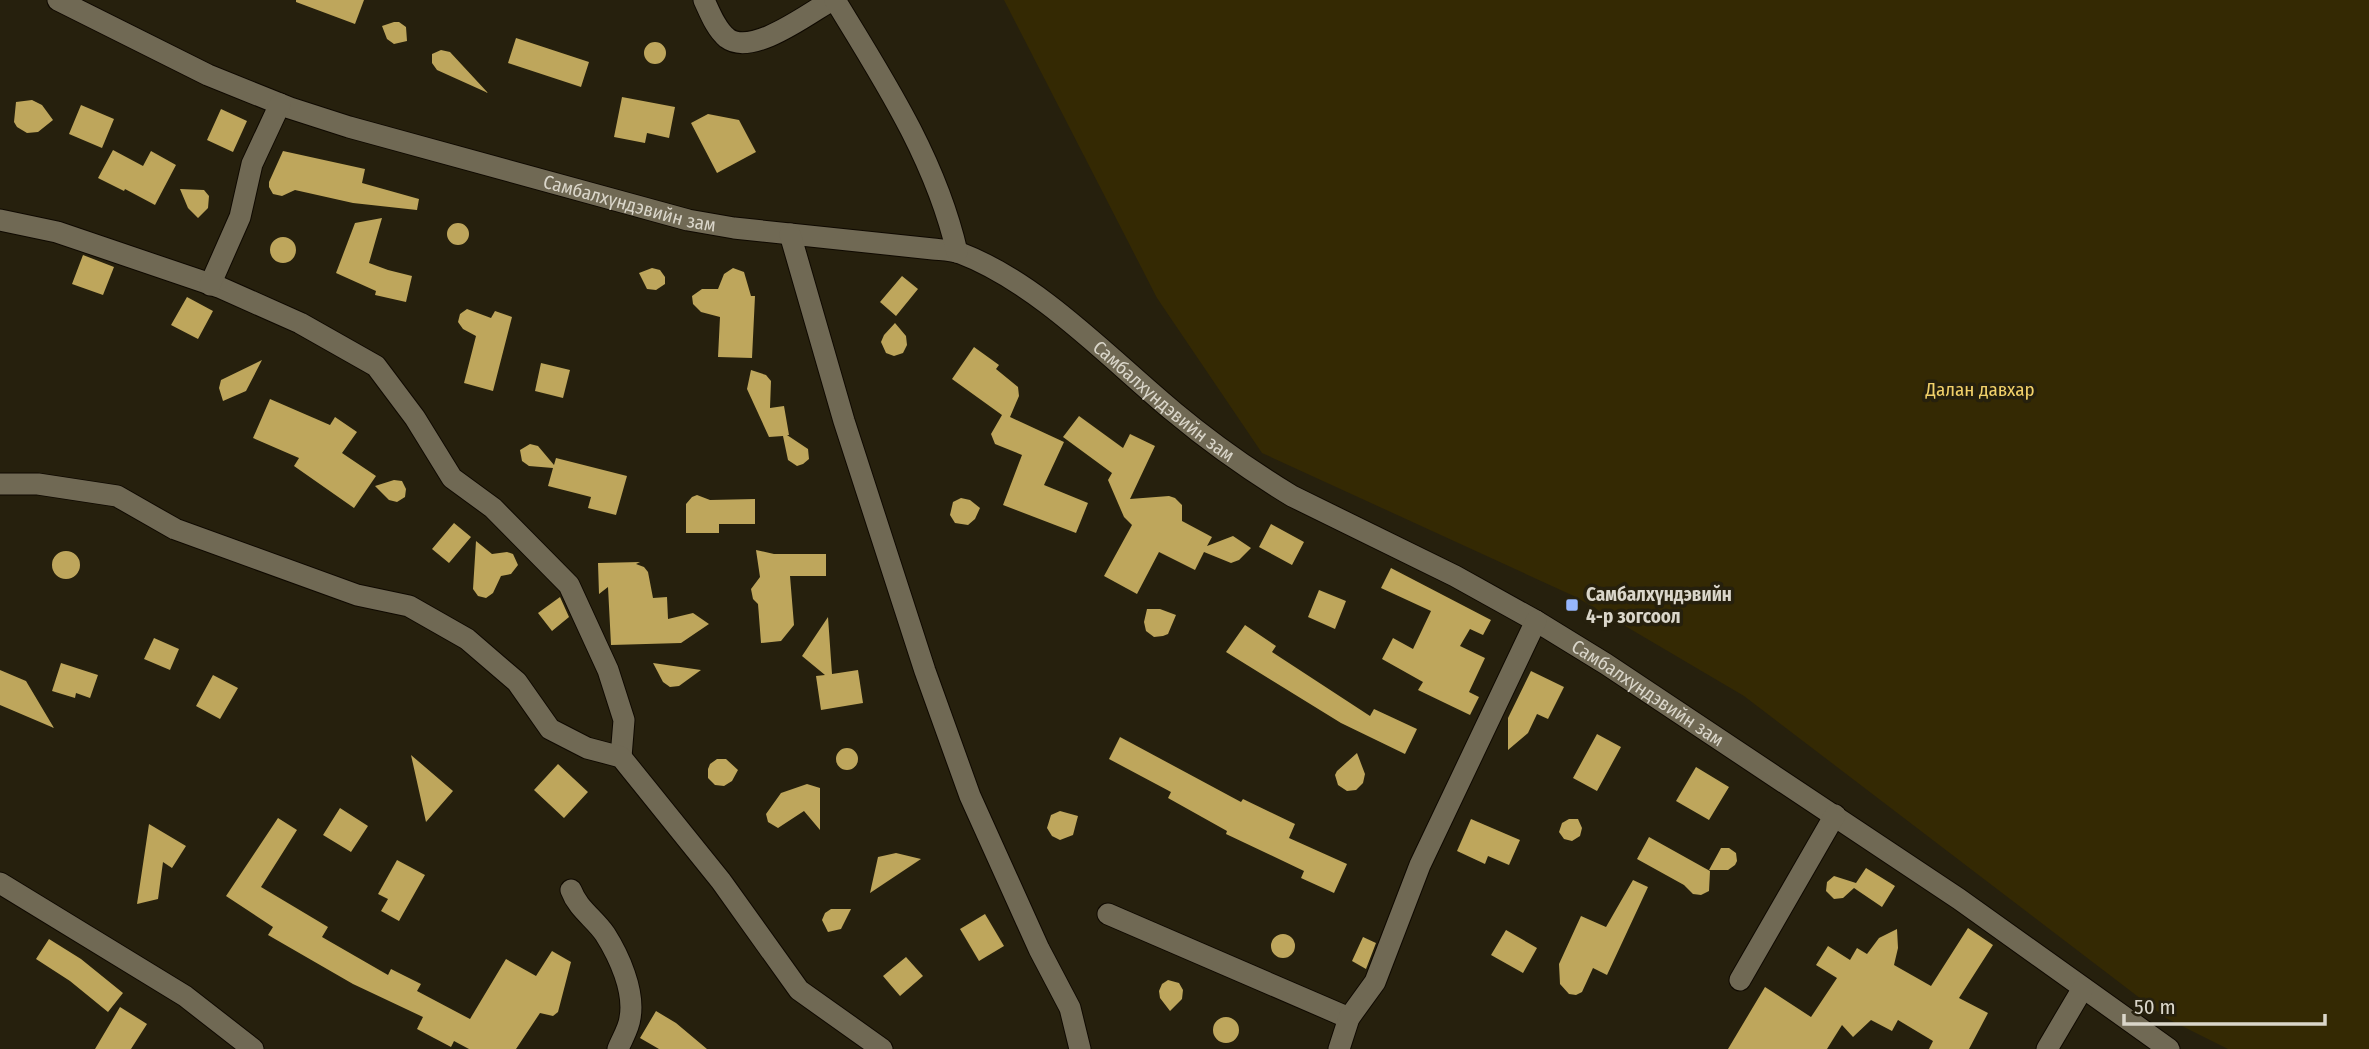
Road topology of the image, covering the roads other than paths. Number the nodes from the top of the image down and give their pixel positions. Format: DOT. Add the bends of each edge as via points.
graph roads {
  1 [pos="58,0"];
  2 [pos="704,0"];
  3 [pos="834,0"];
  4 [pos="280,104"];
  5 [pos="0,220"];
  6 [pos="790,234"];
  7 [pos="957,252"];
  8 [pos="210,285"];
  9 [pos="0,484"];
  10 [pos="1536,621"];
  11 [pos="621,757"];
  12 [pos="1835,815"];
  13 [pos="0,883"];
  14 [pos="571,890"];
  15 [pos="1108,914"];
  16 [pos="1740,980"];
  17 [pos="2083,988"];
  18 [pos="1349,1018"];
  19 [pos="253,1049"];
  20 [pos="618,1049"];
  21 [pos="883,1049"];
  22 [pos="1080,1049"];
  23 [pos="1339,1049"];
  24 [pos="2047,1049"];
  25 [pos="2169,1049"];
  1 -- 4 [label="street, Самбалхүндэвийн зам" via="208,75"];
  2 -- 3 [label="street" via="720,30 730,40 743,43 765,38"];
  3 -- 7 [label="street" via="890,89 934,177"];
  4 -- 6 [label="street, Самбалхүндэвийн зам" via="349,128 677,217"];
  4 -- 8 [label="street" via="252,164 240,217"];
  5 -- 8 [label="street" via="57,232"];
  6 -- 7 [label="street, Самбалхүндэвийн зам"];
  6 -- 22 [label="street" via="844,421 925,671 970,796 1070,1008"];
  7 -- 10 [label="street, Самбалхүндэвийн зам" via="1000,273 1046,305 1175,414 1267,481"];
  8 -- 11 [label="street" via="300,323 376,366 452,478 493,508 569,585 608,670 624,720"];
  9 -- 11 [label="street" via="38,484 117,496 175,529 358,595 409,606 467,639 517,682 550,729 587,748"];
  10 -- 12 [label="street, Самбалхүндэвийн зам"];
  10 -- 18 [label="street" via="1420,865 1375,982"];
  11 -- 21 [label="street" via="721,881 799,990"];
  12 -- 16 [label="street"];
  12 -- 17 [label="street, Самбалхүндэвийн зам"];
  13 -- 19 [label="street" via="185,996"];
  14 -- 20 [label="street" via="576,903 604,933 624,975 631,1018"];
  15 -- 18 [label="street"];
  17 -- 24 [label="street"];
  17 -- 25 [label="street, Самбалхүндэвийн зам"];
  18 -- 23 [label="street"];
}
